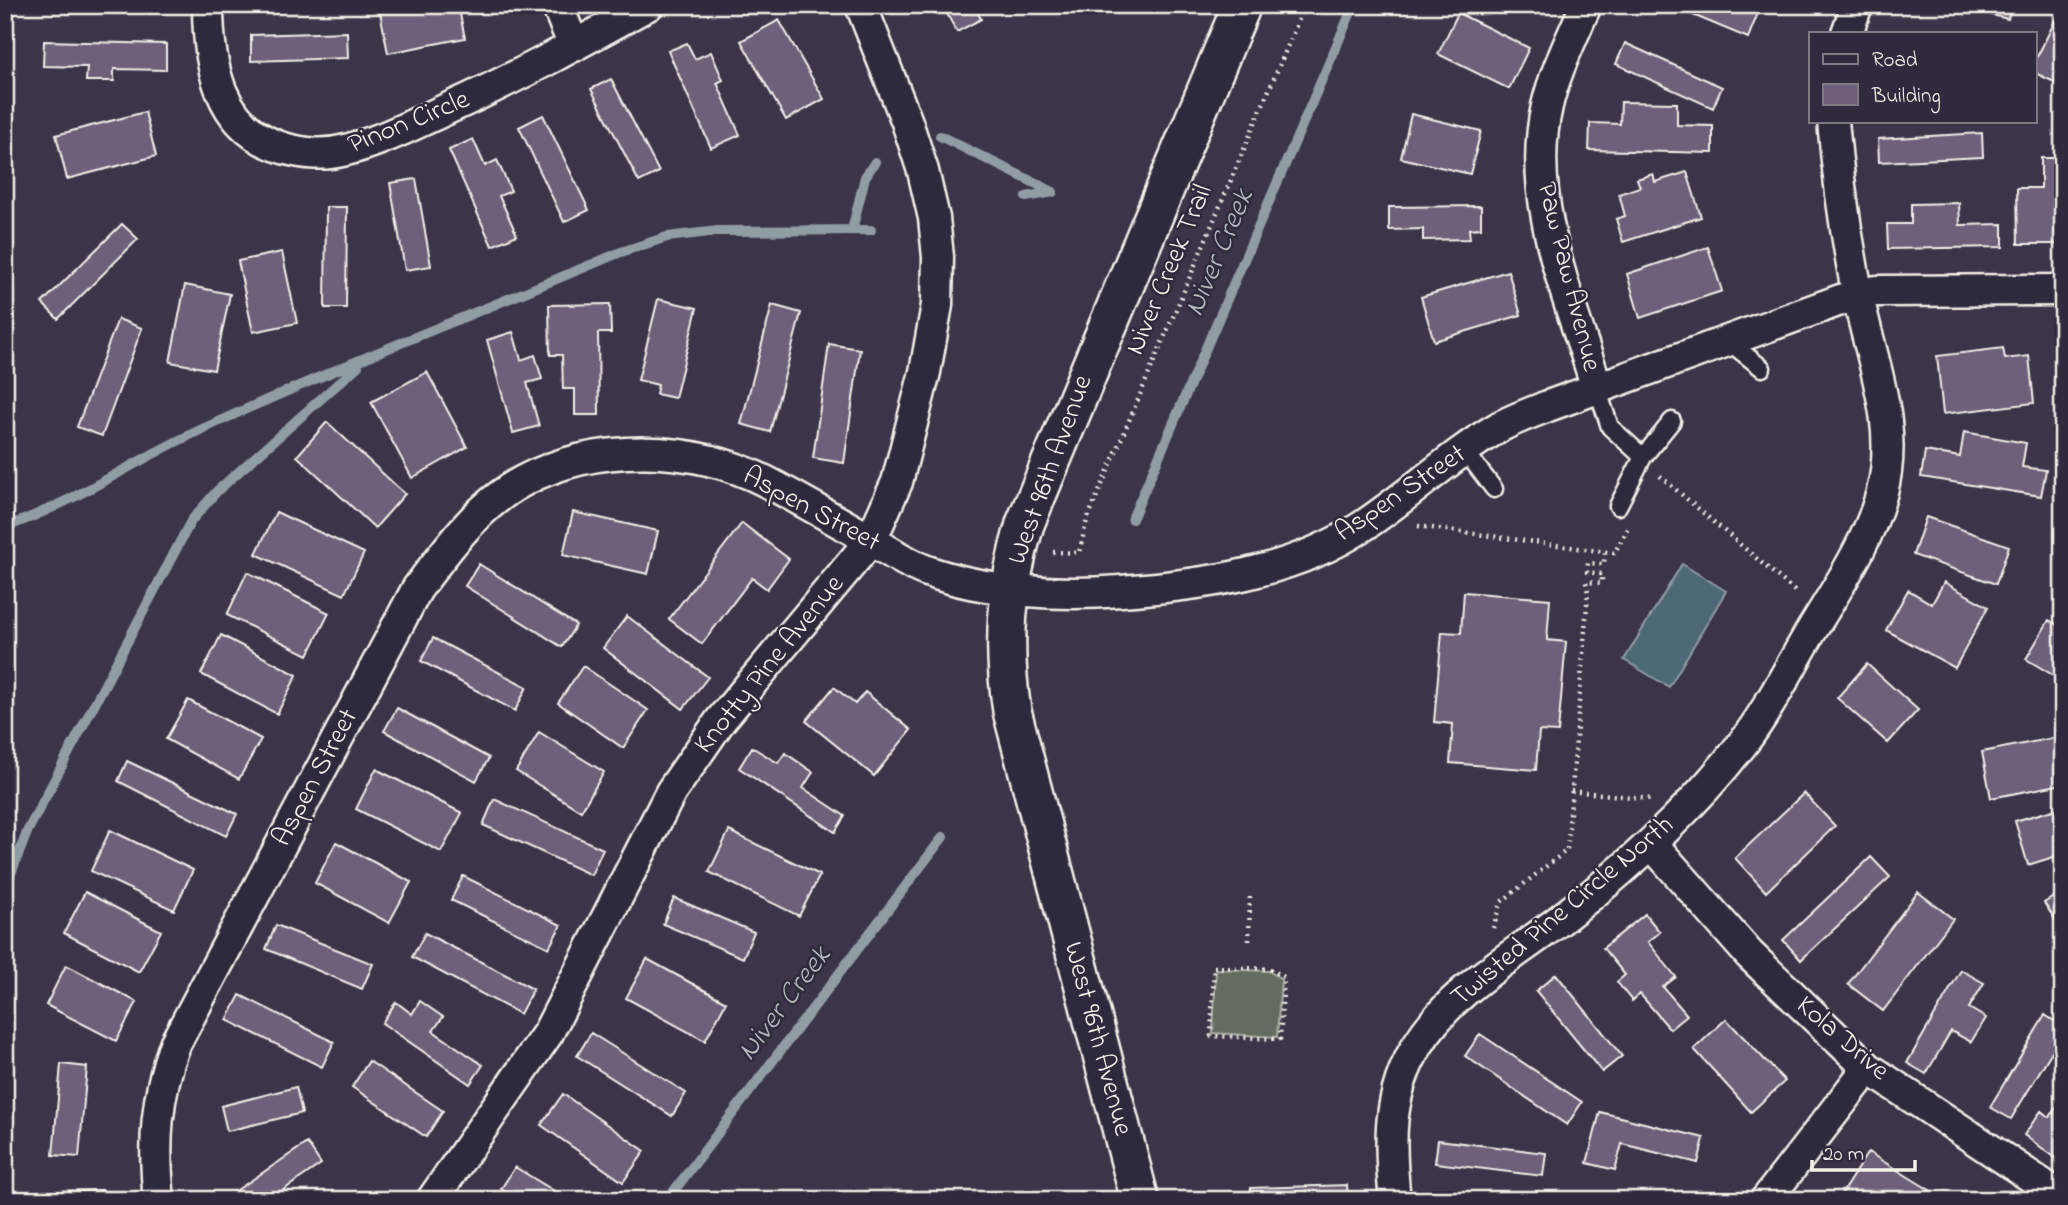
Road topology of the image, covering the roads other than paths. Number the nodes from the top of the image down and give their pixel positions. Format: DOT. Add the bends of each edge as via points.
graph roads {
  1 [pos="208,5"];
  2 [pos="557,5"];
  3 [pos="648,5"];
  4 [pos="861,5"];
  5 [pos="1242,5"];
  6 [pos="1586,5"];
  7 [pos="1857,5"];
  8 [pos="1847,32"];
  9 [pos="574,47"];
  10 [pos="1833,122"];
  11 [pos="2063,290"];
  12 [pos="1857,294"];
  13 [pos="1729,342"];
  14 [pos="1762,368"];
  15 [pos="1597,388"];
  16 [pos="1672,421"];
  17 [pos="1465,451"];
  18 [pos="1643,457"];
  19 [pos="1494,489"];
  20 [pos="1618,506"];
  21 [pos="871,540"];
  22 [pos="1010,587"];
  23 [pos="1652,844"];
  24 [pos="1868,1068"];
  25 [pos="2063,1198"];
  26 [pos="159,1200"];
  27 [pos="432,1200"];
  28 [pos="1140,1200"];
  29 [pos="1395,1200"];
  30 [pos="1766,1200"];
  1 -- 9 [label="street, Pinon Circle" via="215,77 236,120 274,145 304,154 345,151 372,142"];
  2 -- 9 [label="street"];
  3 -- 9 [label="street, Pinon Circle"];
  4 -- 21 [label="street, Knotty Pine Avenue" via="923,171 938,257 937,305 925,372 897,482"];
  5 -- 22 [label="street, West 96th Avenue" via="1062,428 1025,524"];
  6 -- 15 [label="street, Paw Paw Avenue" via="1547,104 1540,164 1544,204"];
  7 -- 8 [label="street"];
  10 -- 12 [label="street, Twisted Pine Circle North"];
  11 -- 12 [label="street, Aspen Street"];
  12 -- 13 [label="street, Aspen Street"];
  12 -- 23 [label="street, Twisted Pine Circle North" via="1888,434 1883,489 1871,525 1847,574 1745,740"];
  13 -- 14 [label="lane"];
  13 -- 15 [label="street, Aspen Street"];
  15 -- 17 [label="street, Aspen Street" via="1503,425"];
  15 -- 18 [label="lane" via="1611,427"];
  16 -- 18 [label="lane"];
  17 -- 19 [label="lane"];
  17 -- 22 [label="street, Aspen Street" via="1360,528 1305,555 1245,575 1064,595"];
  18 -- 20 [label="lane"];
  21 -- 22 [label="street, Aspen Street" via="927,571"];
  21 -- 26 [label="street, Aspen Street" via="763,480 683,454 647,452 562,465 521,482 481,512 417,589 175,1044 156,1116"];
  21 -- 27 [label="street, Knotty Pine Avenue" via="720,721 671,792 548,1033"];
  22 -- 28 [label="street, West 96th Avenue" via="1005,665 1012,711"];
  23 -- 24 [label="street, Kola Drive" via="1749,954"];
  23 -- 29 [label="street, Twisted Pine Circle North" via="1564,918 1497,965 1458,999 1418,1044 1400,1079 1392,1110 1389,1143"];
  24 -- 25 [label="street, Kola Drive"];
  24 -- 30 [label="street"];
}
